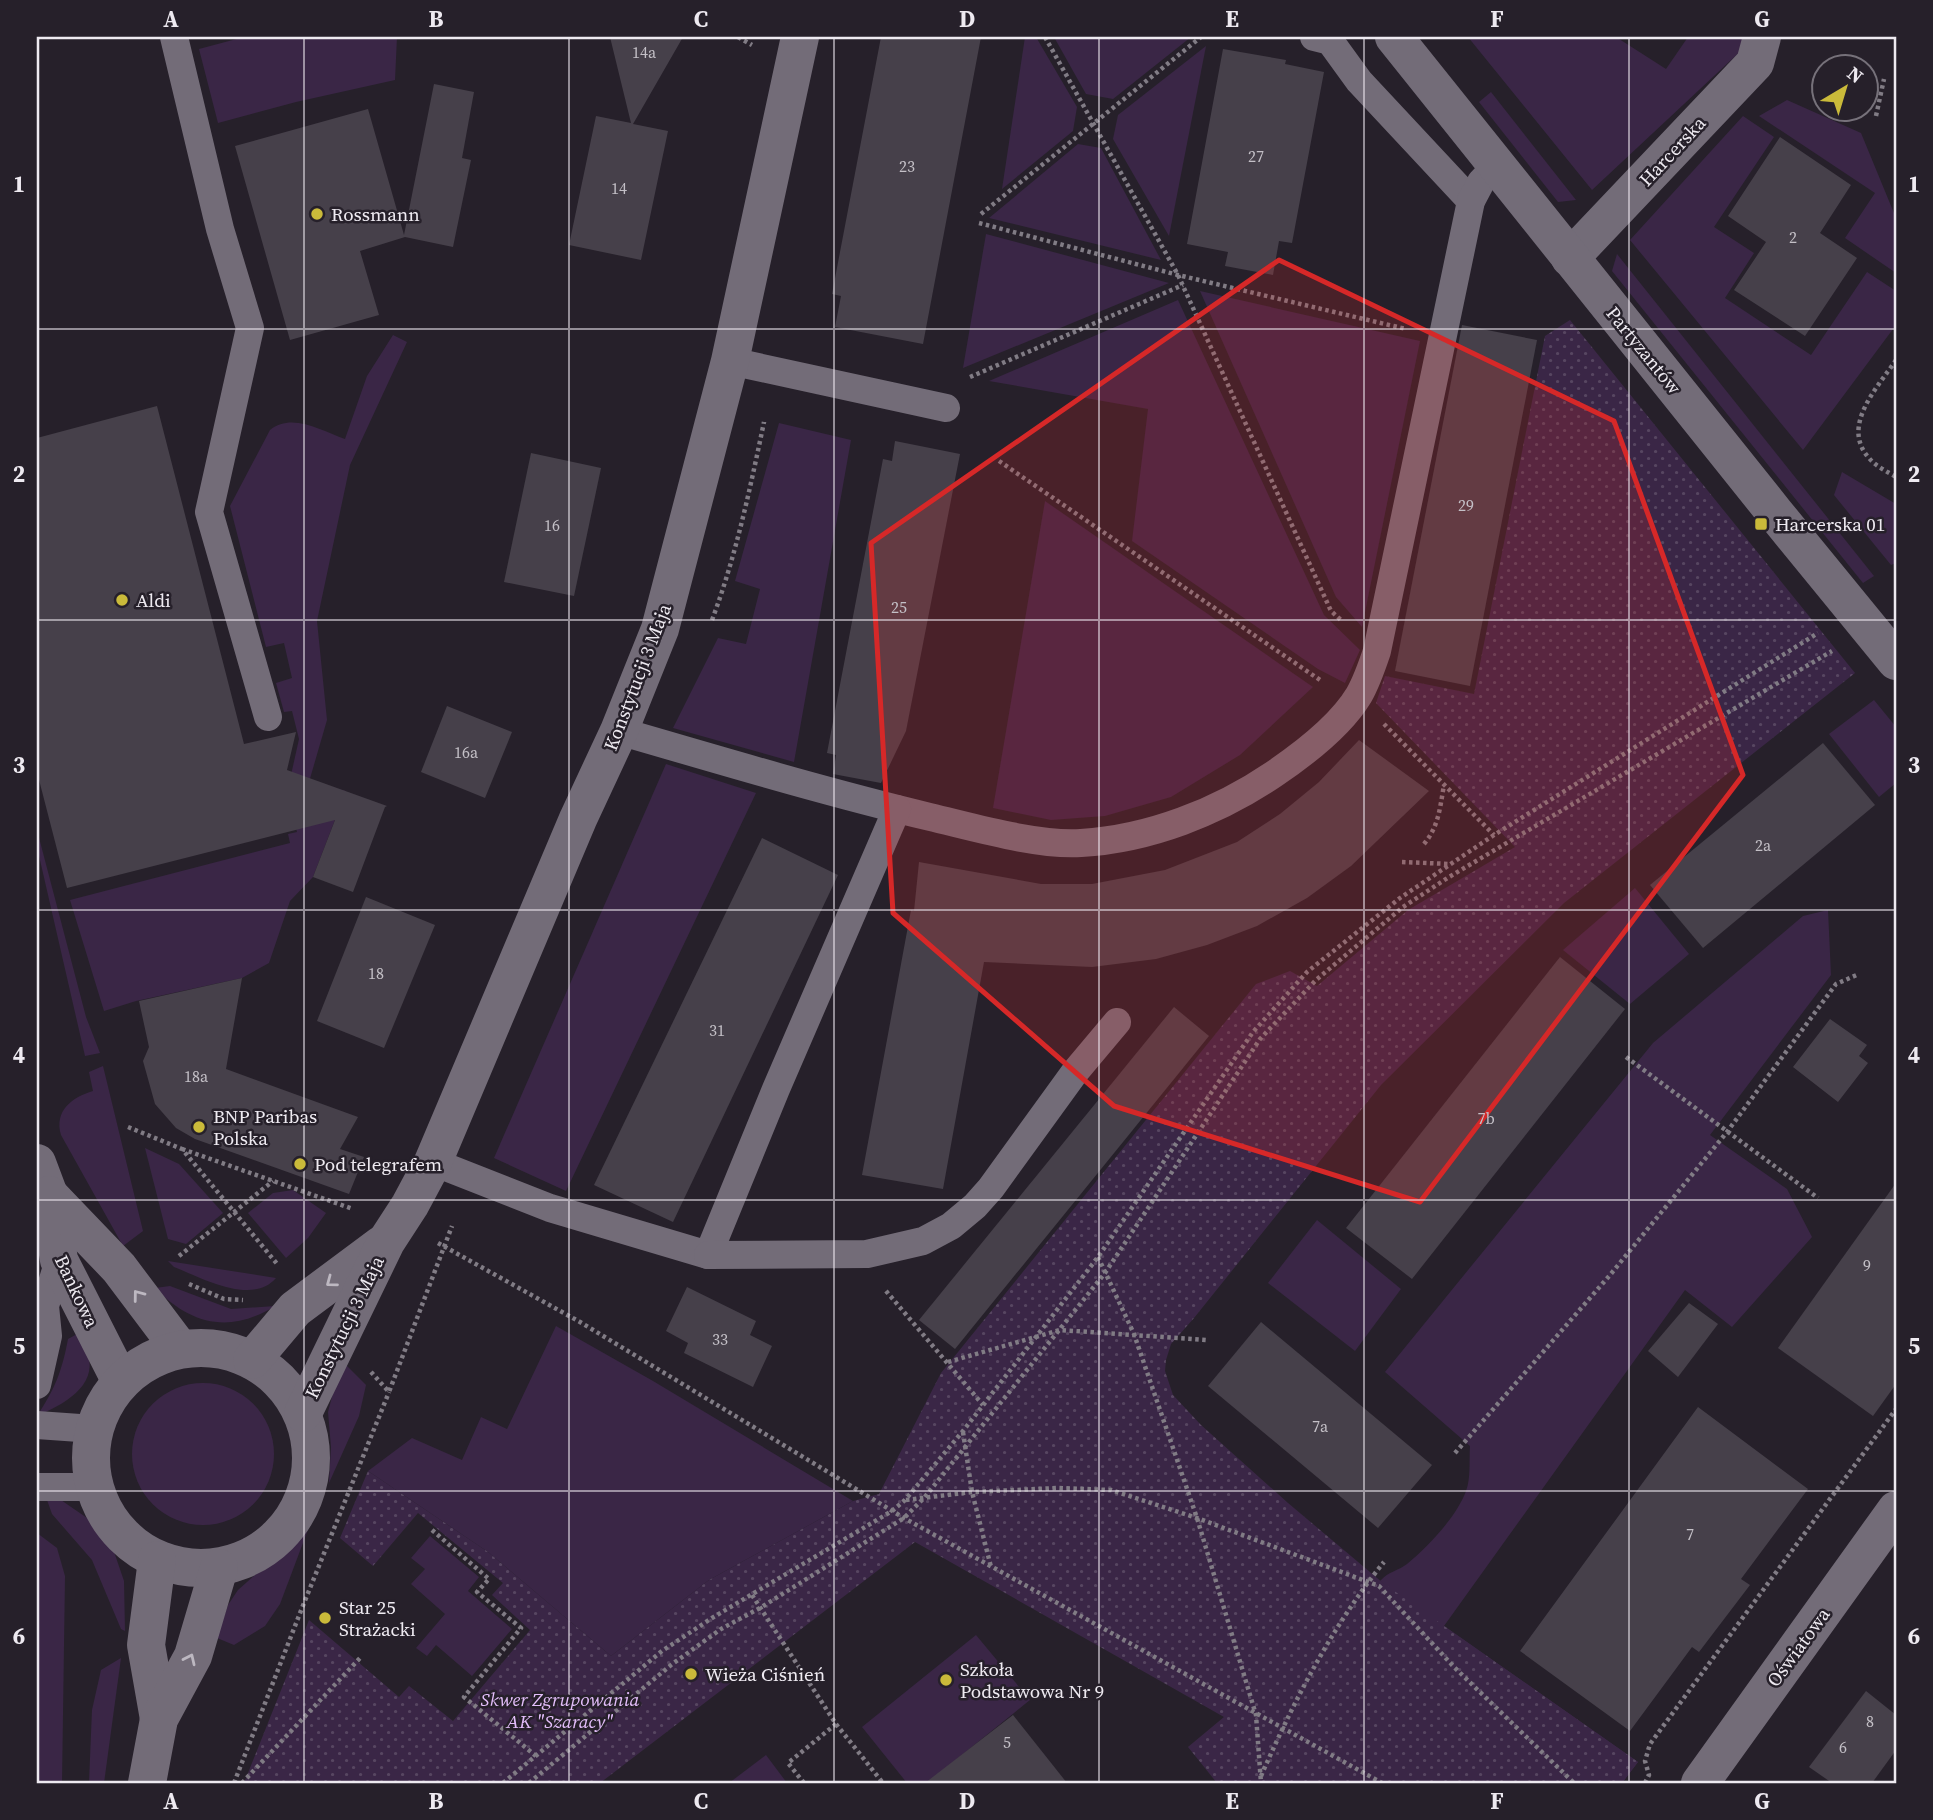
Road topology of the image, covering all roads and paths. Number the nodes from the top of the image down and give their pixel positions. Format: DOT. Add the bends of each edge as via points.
graph roads {
  1 [pos="174,37"];
  2 [pos="738,37"];
  3 [pos="755,37"];
  4 [pos="800,37"];
  5 [pos="1045,37"];
  6 [pos="1202,37"];
  7 [pos="1314,37"];
  8 [pos="1394,37"];
  9 [pos="1762,37"];
  10 [pos="1884,79"];
  11 [pos="1881,93"];
  12 [pos="1094,123"];
  13 [pos="1496,166"];
  14 [pos="1471,201"];
  15 [pos="981,214"];
  16 [pos="979,223"];
  17 [pos="1570,258"];
  18 [pos="1178,275"];
  19 [pos="1183,285"];
  20 [pos="1443,337"];
  21 [pos="1896,360"];
  22 [pos="730,361"];
  23 [pos="962,381"];
  24 [pos="946,408"];
  25 [pos="999,461"];
  26 [pos="1896,477"];
  27 [pos="1863,620"];
  28 [pos="1377,651"];
  29 [pos="1896,661"];
  30 [pos="1358,697"];
  31 [pos="268,716"];
  32 [pos="619,731"];
  33 [pos="1444,785"];
  34 [pos="897,809"];
  35 [pos="1494,835"];
  36 [pos="1424,844"];
  37 [pos="1402,862"];
  38 [pos="1451,864"];
  39 [pos="1859,974"];
  40 [pos="1117,1022"];
  41 [pos="1626,1057"];
  42 [pos="128,1126"];
  43 [pos="1727,1132"];
  44 [pos="182,1149"];
  45 [pos="433,1162"];
  46 [pos="43,1179"];
  47 [pos="273,1181"];
  48 [pos="1818,1198"];
  49 [pos="361,1200"];
  50 [pos="353,1209"];
  51 [pos="234,1213"];
  52 [pos="348,1217"];
  53 [pos="433,1241"];
  54 [pos="386,1242"];
  55 [pos="867,1254"];
  56 [pos="179,1255"];
  57 [pos="708,1255"];
  58 [pos="1098,1257"];
  59 [pos="59,1260"];
  60 [pos="1105,1273"];
  61 [pos="287,1275"];
  62 [pos="186,1283"];
  63 [pos="245,1300"];
  64 [pos="1060,1330"];
  65 [pos="1135,1334"];
  66 [pos="1037,1335"];
  67 [pos="1206,1340"];
  68 [pos="180,1349"];
  69 [pos="252,1360"];
  70 [pos="948,1362"];
  71 [pos="121,1382"];
  72 [pos="37,1385"];
  73 [pos="389,1392"];
  74 [pos="983,1405"];
  75 [pos="1896,1409"];
  76 [pos="303,1413"];
  77 [pos="37,1425"];
  78 [pos="94,1429"];
  79 [pos="963,1431"];
  80 [pos="965,1445"];
  81 [pos="1455,1453"];
  82 [pos="37,1487"];
  83 [pos="94,1487"];
  84 [pos="972,1492"];
  85 [pos="923,1498"];
  86 [pos="905,1500"];
  87 [pos="1896,1510"];
  88 [pos="892,1511"];
  89 [pos="904,1518"];
  90 [pos="1197,1518"];
  91 [pos="432,1530"];
  92 [pos="157,1560"];
  93 [pos="1384,1562"];
  94 [pos="991,1567"];
  95 [pos="219,1568"];
  96 [pos="1367,1582"];
  97 [pos="752,1594"];
  98 [pos="761,1608"];
  99 [pos="361,1657"];
  100 [pos="1256,1715"];
  101 [pos="159,1719"];
  102 [pos="836,1724"];
  103 [pos="1282,1728"];
  104 [pos="536,1756"];
  105 [pos="1260,1776"];
  106 [pos="147,1783"];
  107 [pos="234,1783"];
  108 [pos="242,1783"];
  109 [pos="503,1783"];
  110 [pos="529,1783"];
  111 [pos="804,1783"];
  112 [pos="883,1783"];
  113 [pos="1261,1783"];
  114 [pos="1382,1783"];
  115 [pos="1574,1783"];
  116 [pos="1645,1783"];
  117 [pos="1700,1783"];
  1 -- 31 [label="lane" via="220,229 250,328 209,512"];
  2 -- 3 [label="path" via="753,46"];
  4 -- 22 [label="street, Konstytucji 3 Maja"];
  5 -- 12 [label="path"];
  6 -- 12 [label="path"];
  7 -- 14 [label="lane" via="1330,41 1359,82"];
  8 -- 13 [label="street, Partyzantów"];
  9 -- 17 [label="street, Harcerska" via="1755,63"];
  10 -- 11 [label="path"];
  12 -- 15 [label="path"];
  12 -- 18 [label="path"];
  13 -- 14 [label="lane"];
  13 -- 17 [label="street, Partyzantów"];
  14 -- 20 [label="lane"];
  16 -- 18 [label="path"];
  17 -- 27 [label="street, Partyzantów"];
  18 -- 19 [label="path"];
  18 -- 20 [label="path"];
  19 -- 23 [label="path"];
  19 -- 28 [label="path" via="1331,611"];
  20 -- 28 [label="lane"];
  21 -- 26 [label="path" via="1863,410 1857,428 1869,458"];
  22 -- 24 [label="lane"];
  22 -- 32 [label="street, Konstytucji 3 Maja" via="660,629"];
  25 -- 30 [label="path" via="1315,678"];
  27 -- 29 [label="street, Partyzantów"];
  27 -- 35 [label="path"];
  27 -- 60 [label="path" via="1403,907 1316,980 1260,1039"];
  28 -- 30 [label="lane"];
  30 -- 33 [label="path"];
  30 -- 34 [label="lane" via="1318,739 1250,790 1209,811 1131,835 1081,843 1051,842"];
  32 -- 34 [label="lane"];
  32 -- 45 [label="street, Konstytucji 3 Maja"];
  33 -- 35 [label="path"];
  33 -- 36 [label="path" via="1438,822"];
  34 -- 57 [label="lane"];
  35 -- 38 [label="path"];
  37 -- 38 [label="path"];
  38 -- 58 [label="path" via="1307,972 1253,1032"];
  39 -- 43 [label="path" via="1836,984"];
  40 -- 55 [label="lane" via="975,1206 923,1241"];
  41 -- 43 [label="path"];
  42 -- 44 [label="path"];
  43 -- 48 [label="path"];
  43 -- 81 [label="path"];
  44 -- 47 [label="path"];
  44 -- 51 [label="path"];
  45 -- 54 [label="street, Konstytucji 3 Maja"];
  45 -- 57 [label="lane" via="550,1209"];
  46 -- 59 [label="street, Bankowa"];
  68 -- 46 [label="street, Bankowa, one-way"];
  47 -- 50 [label="path"];
  47 -- 51 [label="path"];
  49 -- 50 [label="path"];
  50 -- 52 [label="path"];
  51 -- 56 [label="path"];
  51 -- 61 [label="path"];
  53 -- 88 [label="path" via="580,1322"];
  54 -- 69 [label="street, Konstytucji 3 Maja, one-way" via="295,1309"];
  54 -- 76 [label="street, Konstytucji 3 Maja"];
  55 -- 57 [label="lane"];
  55 -- 70 [label="path" via="892,1300"];
  58 -- 60 [label="path"];
  58 -- 66 [label="path"];
  59 -- 71 [label="street, Bankowa"];
  59 -- 72 [label="lane" via="45,1306 48,1336"];
  60 -- 64 [label="path"];
  60 -- 65 [label="path"];
  62 -- 63 [label="path" via="224,1299"];
  64 -- 65 [label="path"];
  64 -- 66 [label="path"];
  64 -- 80 [label="path"];
  65 -- 67 [label="path"];
  65 -- 90 [label="path"];
  66 -- 70 [label="path"];
  66 -- 74 [label="path"];
  68 -- 69 [label="street" via="216,1348"];
  68 -- 71 [label="street" via="148,1361"];
  69 -- 76 [label="street" via="282,1382"];
  70 -- 74 [label="path"];
  71 -- 78 [label="street"];
  73 -- 107 [label="path"];
  74 -- 79 [label="path"];
  75 -- 116 [label="path" via="1650,1744"];
  76 -- 95 [label="street" via="312,1445 310,1479 300,1511 279,1538 251,1557"];
  77 -- 78 [label="lane"];
  78 -- 83 [label="street"];
  79 -- 80 [label="path"];
  79 -- 86 [label="path"];
  80 -- 84 [label="path"];
  80 -- 85 [label="path"];
  82 -- 83 [label="lane"];
  83 -- 92 [label="street" via="122,1534"];
  84 -- 85 [label="path"];
  84 -- 90 [label="path" via="1111,1490"];
  84 -- 94 [label="path"];
  85 -- 86 [label="path"];
  85 -- 89 [label="path"];
  86 -- 88 [label="path"];
  87 -- 117 [label="street, Oświatowa"];
  88 -- 89 [label="path"];
  88 -- 97 [label="path"];
  89 -- 94 [label="path"];
  89 -- 98 [label="path"];
  90 -- 96 [label="path"];
  90 -- 100 [label="path"];
  91 -- 104 [label="path" via="489,1579 477,1592 521,1628 464,1697"];
  92 -- 95 [label="street" via="188,1568"];
  92 -- 101 [label="street" via="146,1646"];
  93 -- 96 [label="path"];
  94 -- 100 [label="path"];
  101 -- 95 [label="street, one-way" via="193,1656"];
  96 -- 103 [label="path"];
  96 -- 115 [label="path" via="1379,1586 1454,1667"];
  97 -- 98 [label="path"];
  97 -- 104 [label="path" via="662,1651"];
  98 -- 102 [label="path"];
  98 -- 110 [label="path" via="721,1629 671,1665"];
  99 -- 108 [label="path"];
  100 -- 103 [label="path"];
  100 -- 105 [label="path"];
  101 -- 106 [label="street"];
  102 -- 111 [label="path" via="789,1763"];
  102 -- 112 [label="path"];
  103 -- 105 [label="path"];
  103 -- 114 [label="path"];
  104 -- 109 [label="path"];
  105 -- 113 [label="path"];
}
